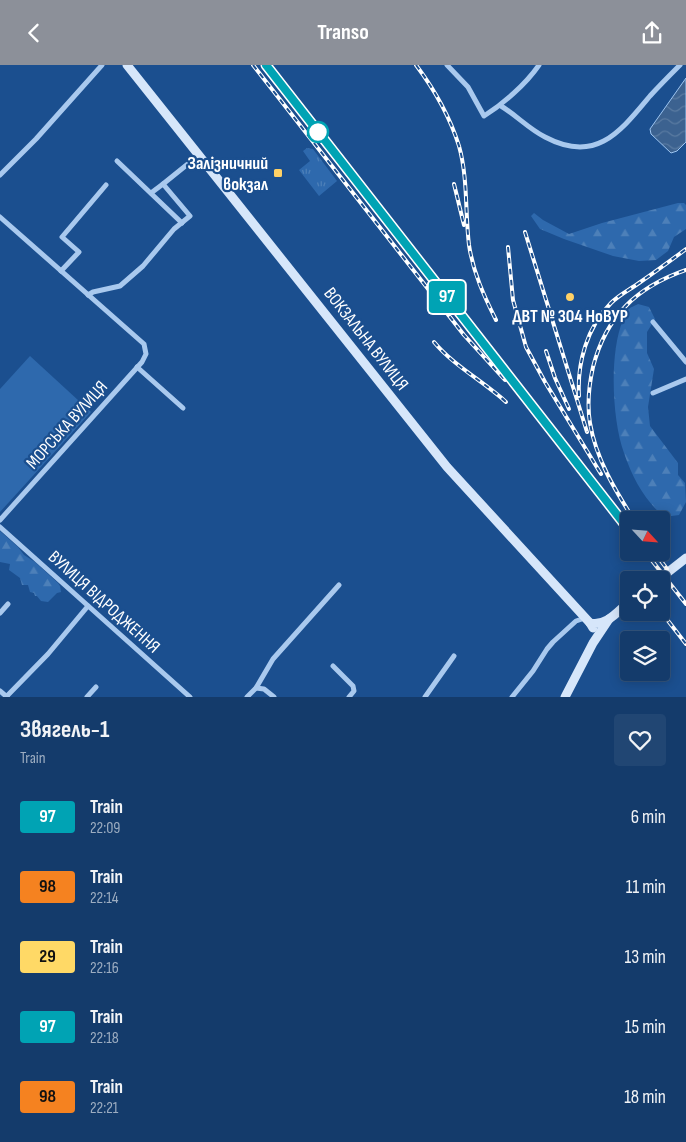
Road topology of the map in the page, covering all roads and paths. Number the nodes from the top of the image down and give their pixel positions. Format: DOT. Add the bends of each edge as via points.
graph roads {
  1 [pos="102,65"];
  2 [pos="127,65"];
  3 [pos="448,65"];
  4 [pos="539,65"];
  5 [pos="680,65"];
  6 [pos="501,106"];
  7 [pos="199,155"];
  8 [pos="117,161"];
  9 [pos="0,175"];
  10 [pos="163,184"];
  11 [pos="106,185"];
  12 [pos="151,193"];
  13 [pos="0,217"];
  14 [pos="182,223"];
  15 [pos="62,271"];
  16 [pos="88,295"];
  17 [pos="653,322"];
  18 [pos="686,362"];
  19 [pos="137,367"];
  20 [pos="686,379"];
  21 [pos="653,393"];
  22 [pos="183,408"];
  23 [pos="0,520"];
  24 [pos="0,527"];
  25 [pos="686,557"];
  26 [pos="669,571"];
  27 [pos="339,585"];
  28 [pos="8,605"];
  29 [pos="88,606"];
  30 [pos="620,610"];
  31 [pos="0,613"];
  32 [pos="609,619"];
  33 [pos="588,620"];
  34 [pos="593,643"];
  35 [pos="454,657"];
  36 [pos="333,666"];
  37 [pos="96,687"];
  38 [pos="256,687"];
  39 [pos="0,691"];
  40 [pos="6,697"];
  41 [pos="87,697"];
  42 [pos="190,697"];
  43 [pos="247,697"];
  44 [pos="274,697"];
  45 [pos="349,697"];
  46 [pos="425,697"];
  47 [pos="512,697"];
  48 [pos="565,697"];
  1 -- 9 [label="street"];
  2 -- 7 [label="street, ВОКЗАЛЬНА ВУЛИЦЯ"];
  3 -- 6 [label="street" via="468,87 484,116"];
  4 -- 6 [label="street"];
  5 -- 6 [label="street" via="618,133 588,147 564,145 544,136"];
  7 -- 10 [label="street"];
  7 -- 33 [label="street, ВОКЗАЛЬНА ВУЛИЦЯ" via="447,467"];
  8 -- 12 [label="street"];
  10 -- 12 [label="street"];
  10 -- 14 [label="street" via="190,217"];
  11 -- 15 [label="street" via="62,237 79,252"];
  12 -- 14 [label="street"];
  13 -- 15 [label="street"];
  14 -- 16 [label="street" via="120,286"];
  15 -- 16 [label="street"];
  16 -- 19 [label="street, МОРСЬКА ВУЛИЦЯ" via="144,344 146,354"];
  17 -- 18 [label="street"];
  19 -- 22 [label="street"];
  19 -- 23 [label="street, МОРСЬКА ВУЛИЦЯ"];
  20 -- 21 [label="street"];
  24 -- 29 [label="street, ВУЛИЦЯ ВІДРОДЖЕННЯ"];
  25 -- 26 [label="street"];
  27 -- 38 [label="street" via="273,659"];
  28 -- 31 [label="street"];
  29 -- 40 [label="street"];
  29 -- 42 [label="street, ВУЛИЦЯ ВІДРОДЖЕННЯ"];
  30 -- 32 [label="street"];
  32 -- 33 [label="street" via="597,625"];
  32 -- 34 [label="street"];
  33 -- 34 [label="street" via="594,629"];
  33 -- 47 [label="street" via="576,621 547,649"];
  34 -- 48 [label="street"];
  35 -- 46 [label="street"];
  36 -- 45 [label="street" via="352,686 354,691"];
  37 -- 41 [label="street"];
  38 -- 43 [label="street"];
  38 -- 44 [label="street"];
  39 -- 40 [label="street"];
}
